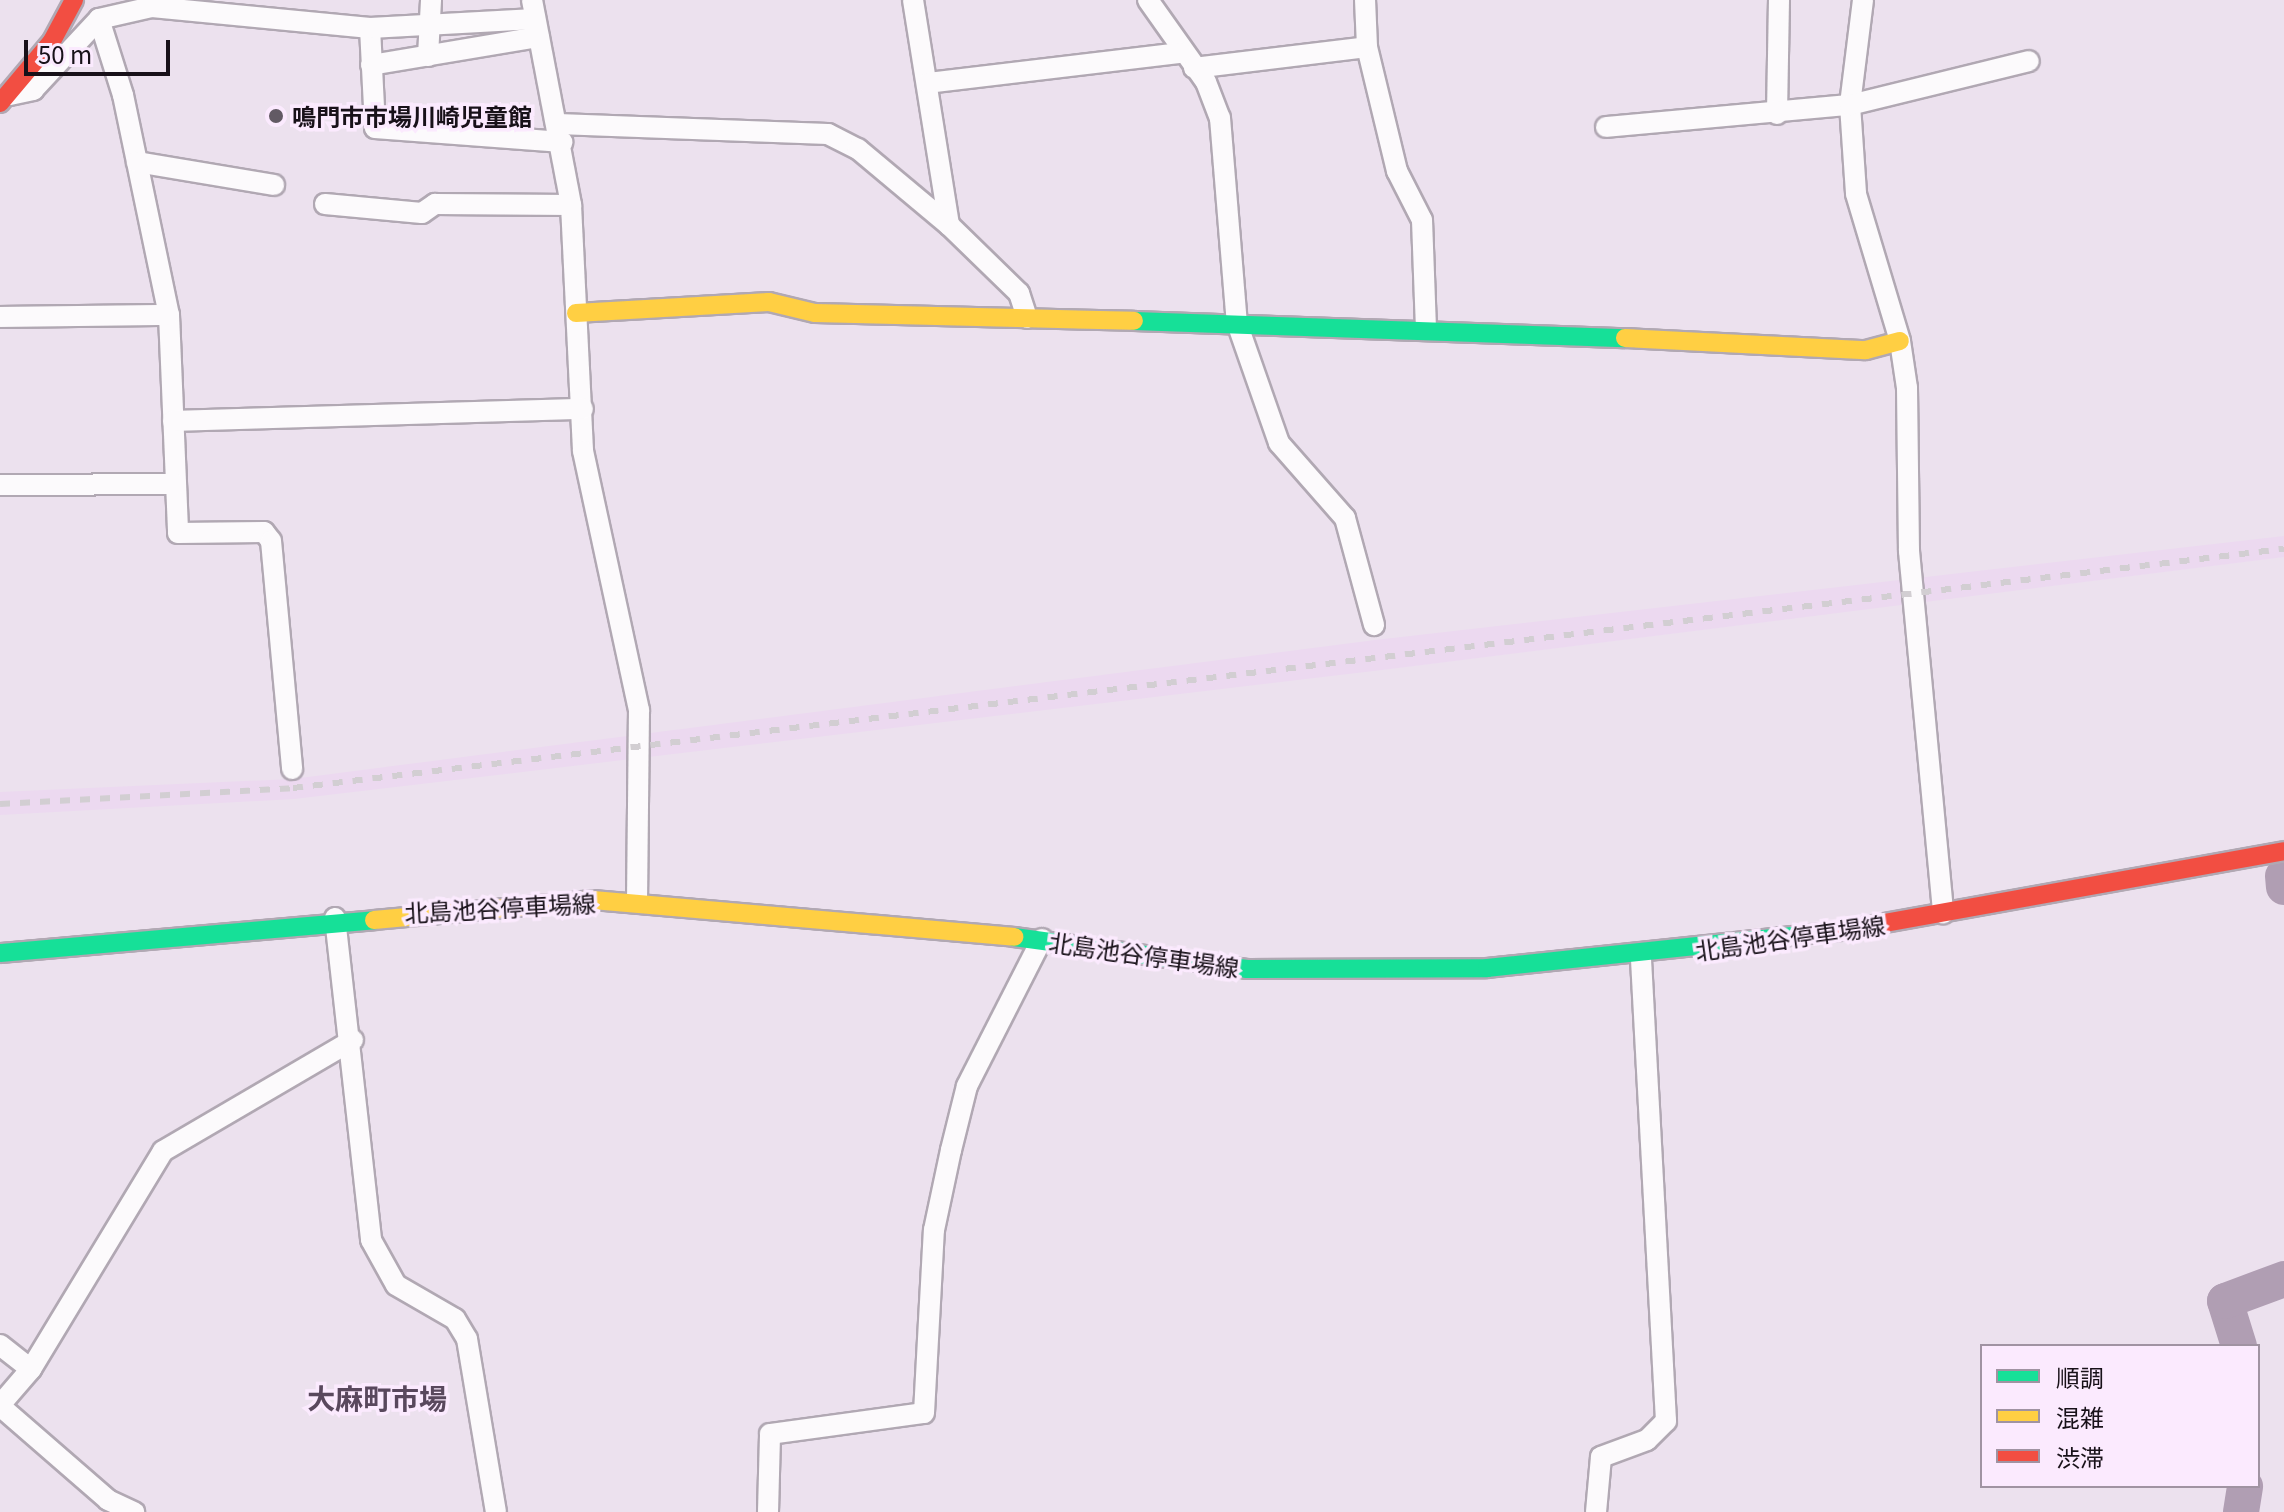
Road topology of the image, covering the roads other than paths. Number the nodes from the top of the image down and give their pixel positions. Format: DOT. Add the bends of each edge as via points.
graph roads {
  1 [pos="74,0"];
  2 [pos="431,0"];
  3 [pos="913,0"];
  4 [pos="1148,0"];
  5 [pos="1365,0"];
  6 [pos="1779,0"];
  7 [pos="1863,0"];
  8 [pos="265,8"];
  9 [pos="535,18"];
  10 [pos="99,19"];
  11 [pos="427,25"];
  12 [pos="370,28"];
  13 [pos="1367,47"];
  14 [pos="428,56"];
  15 [pos="1188,60"];
  16 [pos="2029,61"];
  17 [pos="371,65"];
  18 [pos="928,83"];
  19 [pos="5,99"];
  20 [pos="1850,105"];
  21 [pos="1777,114"];
  22 [pos="1606,127"];
  23 [pos="560,133"];
  24 [pos="137,162"];
  25 [pos="274,185"];
  26 [pos="325,204"];
  27 [pos="571,205"];
  28 [pos="949,225"];
  29 [pos="576,313"];
  30 [pos="169,315"];
  31 [pos="0,317"];
  32 [pos="1027,318"];
  33 [pos="1237,323"];
  34 [pos="1426,328"];
  35 [pos="1900,341"];
  36 [pos="583,409"];
  37 [pos="173,421"];
  38 [pos="176,484"];
  39 [pos="0,485"];
  40 [pos="1374,625"];
  41 [pos="292,769"];
  42 [pos="2284,851"];
  43 [pos="637,902"];
  44 [pos="1943,913"];
  45 [pos="335,918"];
  46 [pos="1042,939"];
  47 [pos="0,953"];
  48 [pos="1641,956"];
  49 [pos="353,1040"];
  50 [pos="0,1345"];
  51 [pos="31,1369"];
  52 [pos="0,1406"];
  53 [pos="134,1512"];
  54 [pos="496,1512"];
  55 [pos="768,1512"];
  56 [pos="1596,1512"];
  1 -- 19 [label="main road"];
  2 -- 11 [label="street"];
  3 -- 18 [label="street"];
  4 -- 15 [label="street"];
  5 -- 13 [label="street"];
  6 -- 21 [label="street"];
  7 -- 20 [label="street"];
  8 -- 10 [label="street" via="152,7"];
  8 -- 12 [label="street"];
  9 -- 11 [label="street"];
  9 -- 14 [label="street"];
  9 -- 23 [label="street"];
  10 -- 19 [label="street" via="33,90"];
  10 -- 24 [label="street"];
  11 -- 12 [label="street"];
  11 -- 14 [label="street"];
  12 -- 17 [label="street"];
  13 -- 15 [label="street"];
  13 -- 34 [label="street" via="1397,171 1422,220"];
  14 -- 17 [label="street"];
  15 -- 18 [label="street"];
  15 -- 33 [label="street" via="1220,118 1228,161"];
  16 -- 20 [label="street"];
  17 -- 23 [label="street" via="375,128"];
  18 -- 28 [label="street"];
  20 -- 21 [label="street"];
  20 -- 35 [label="street" via="1856,194"];
  21 -- 22 [label="street"];
  23 -- 27 [label="street"];
  23 -- 28 [label="street" via="828,134 858,149"];
  24 -- 25 [label="street"];
  24 -- 30 [label="street"];
  26 -- 27 [label="street" via="422,213 435,204"];
  27 -- 29 [label="street"];
  28 -- 32 [label="street" via="1019,293"];
  29 -- 32 [label="main road" via="769,302 815,313"];
  29 -- 36 [label="street"];
  30 -- 31 [label="street"];
  30 -- 37 [label="street"];
  32 -- 33 [label="main road"];
  33 -- 34 [label="main road"];
  33 -- 40 [label="street" via="1279,443 1345,518 1364,564"];
  34 -- 35 [label="main road" via="1866,350"];
  35 -- 44 [label="street" via="1909,551"];
  36 -- 37 [label="street"];
  36 -- 43 [label="street" via="583,451 639,710"];
  37 -- 38 [label="street"];
  38 -- 39 [label="street"];
  38 -- 41 [label="street" via="178,533 264,532 271,541"];
  42 -- 44 [label="main road, 北島池谷停車場線"];
  43 -- 45 [label="main road, 北島池谷停車場線" via="513,903"];
  43 -- 46 [label="main road, 北島池谷停車場線"];
  44 -- 48 [label="main road, 北島池谷停車場線" via="1769,944"];
  45 -- 47 [label="main road, 北島池谷停車場線" via="88,949"];
  45 -- 49 [label="street"];
  46 -- 48 [label="main road, 北島池谷停車場線" via="1247,969 1487,968"];
  46 -- 55 [label="street" via="967,1086 951,1150 934,1230 924,1413 789,1426 770,1434"];
  48 -- 56 [label="street" via="1666,1421 1647,1440 1601,1457"];
  49 -- 51 [label="street" via="163,1151"];
  49 -- 54 [label="street" via="371,1240 396,1285 455,1319 467,1339"];
  50 -- 51 [label="street"];
  51 -- 52 [label="street"];
  52 -- 53 [label="street" via="108,1500"];
}
